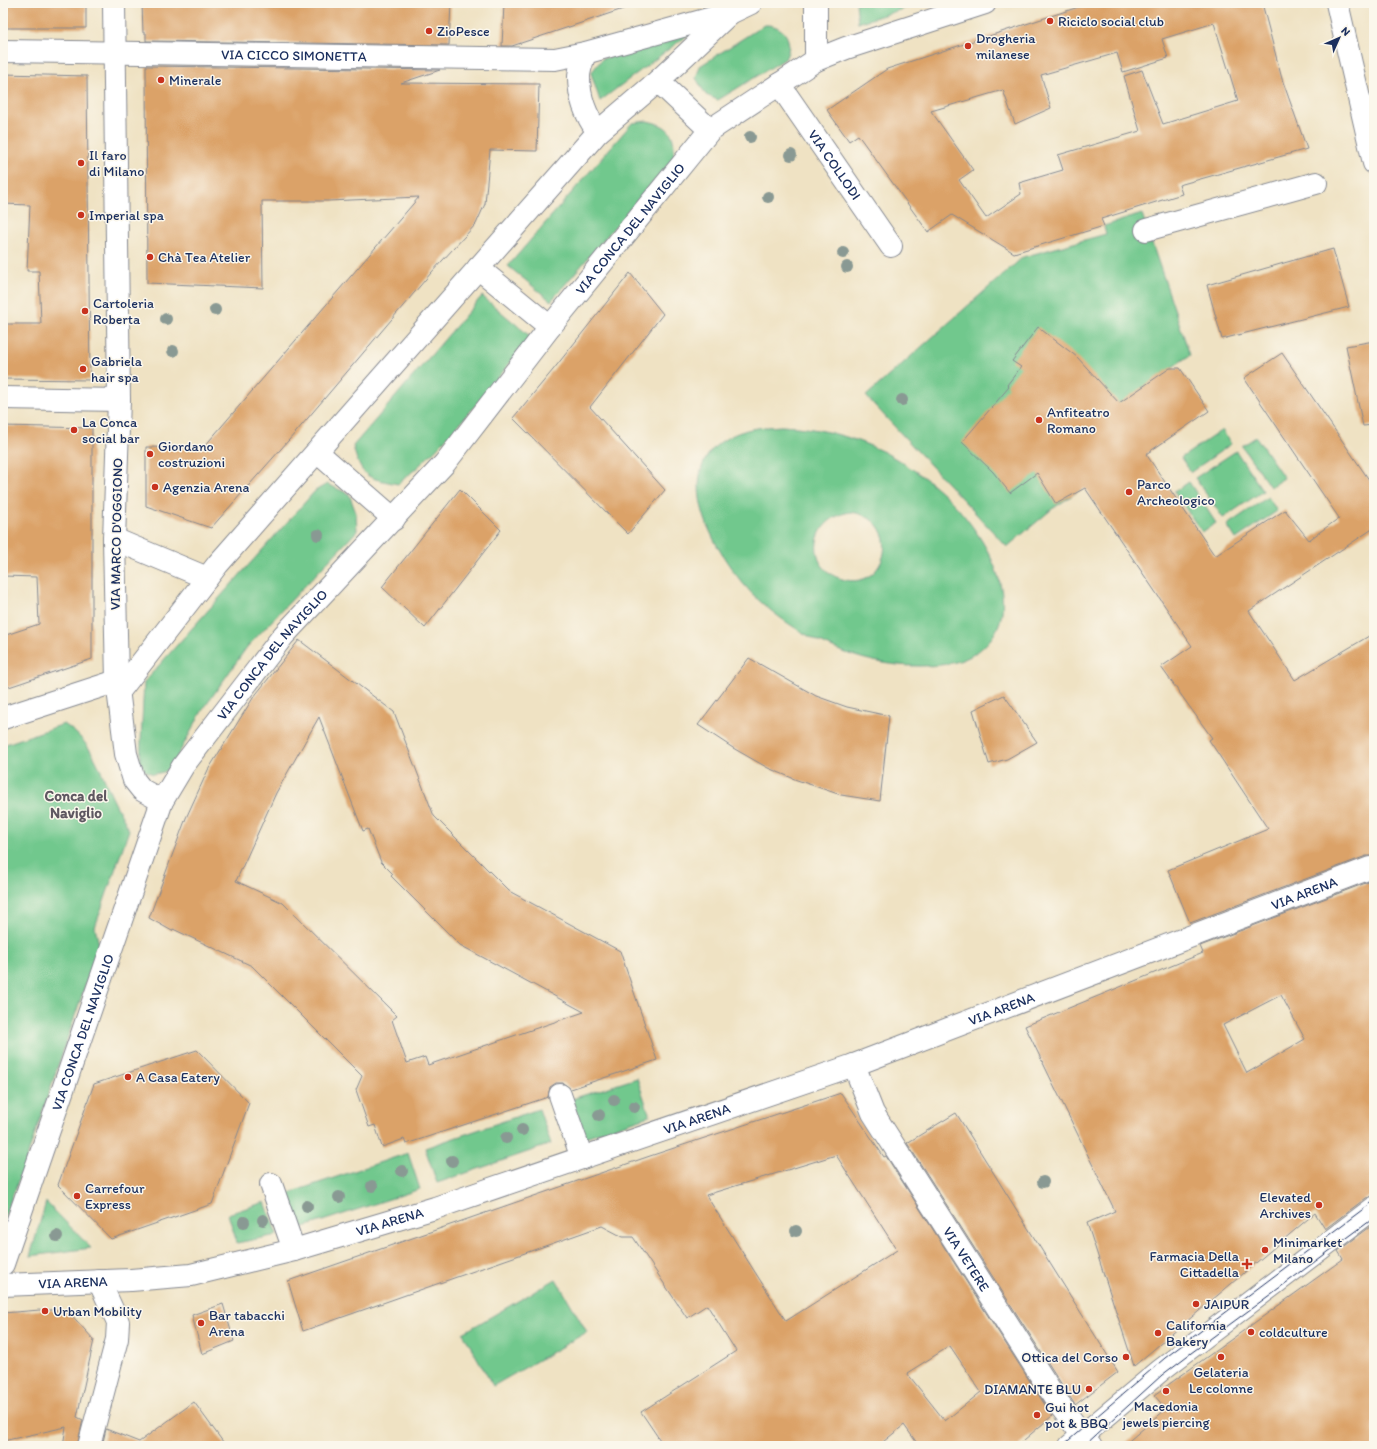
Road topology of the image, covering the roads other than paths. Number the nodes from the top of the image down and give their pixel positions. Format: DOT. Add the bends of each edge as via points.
graph roads {
  1 [pos="114,3"];
  2 [pos="751,3"];
  3 [pos="816,3"];
  4 [pos="985,3"];
  5 [pos="1337,3"];
  6 [pos="730,13"];
  7 [pos="3,51"];
  8 [pos="115,53"];
  9 [pos="585,53"];
  10 [pos="816,60"];
  11 [pos="658,81"];
  12 [pos="779,84"];
  13 [pos="710,130"];
  14 [pos="598,132"];
  15 [pos="1374,164"];
  16 [pos="1316,183"];
  17 [pos="1146,230"];
  18 [pos="892,246"];
  19 [pos="478,268"];
  20 [pos="550,327"];
  21 [pos="3,398"];
  22 [pos="119,400"];
  23 [pos="317,452"];
  24 [pos="394,519"];
  25 [pos="114,539"];
  26 [pos="207,578"];
  27 [pos="118,687"];
  28 [pos="3,718"];
  29 [pos="162,801"];
  30 [pos="1372,869"];
  31 [pos="854,1064"];
  32 [pos="560,1095"];
  33 [pos="582,1158"];
  34 [pos="271,1184"];
  35 [pos="1374,1208"];
  36 [pos="11,1214"];
  37 [pos="294,1250"];
  38 [pos="3,1264"];
  39 [pos="99,1281"];
  40 [pos="3,1285"];
  41 [pos="1081,1443"];
  42 [pos="89,1446"];
  1 -- 8 [label="street, VIA MARCO D'OGGIONO"];
  2 -- 6 [label="street"];
  3 -- 10 [label="street"];
  4 -- 10 [label="street, VIA CONCA DEL NAVIGLIO"];
  5 -- 15 [label="street"];
  6 -- 9 [label="street"];
  6 -- 11 [label="street"];
  7 -- 8 [label="street, VIA CICCO SIMONETTA"];
  8 -- 9 [label="street, VIA CICCO SIMONETTA" via="555,59"];
  8 -- 22 [label="street, VIA MARCO D'OGGIONO"];
  9 -- 14 [label="street" via="579,76 582,95 587,118"];
  10 -- 12 [label="street, VIA CONCA DEL NAVIGLIO"];
  11 -- 13 [label="street"];
  11 -- 14 [label="street"];
  12 -- 13 [label="street, VIA CONCA DEL NAVIGLIO"];
  12 -- 18 [label="street, VIA COLLODI"];
  13 -- 20 [label="street, VIA CONCA DEL NAVIGLIO"];
  14 -- 19 [label="street"];
  16 -- 17 [label="street"];
  19 -- 20 [label="street"];
  19 -- 23 [label="street"];
  20 -- 24 [label="street, VIA CONCA DEL NAVIGLIO" via="445,463"];
  21 -- 22 [label="street"];
  22 -- 25 [label="street, VIA MARCO D'OGGIONO"];
  23 -- 24 [label="street"];
  23 -- 26 [label="street"];
  24 -- 29 [label="street, VIA CONCA DEL NAVIGLIO" via="283,636 183,766"];
  25 -- 26 [label="street"];
  25 -- 27 [label="street, VIA MARCO D'OGGIONO"];
  26 -- 27 [label="street"];
  27 -- 28 [label="street"];
  27 -- 29 [label="street" via="126,754 134,780 142,790"];
  29 -- 36 [label="street, VIA CONCA DEL NAVIGLIO"];
  30 -- 31 [label="street, VIA ARENA"];
  31 -- 33 [label="street, VIA ARENA"];
  31 -- 41 [label="street, VIA VETERE" via="873,1113 1061,1407"];
  32 -- 33 [label="street"];
  33 -- 37 [label="street, VIA ARENA" via="435,1208"];
  34 -- 37 [label="street"];
  35 -- 41 [label="street" via="1161,1370"];
  36 -- 38 [label="street, VIA CONCA DEL NAVIGLIO"];
  37 -- 39 [label="street, VIA ARENA" via="191,1275"];
  39 -- 40 [label="street, VIA ARENA"];
  39 -- 42 [label="street" via="118,1322 117,1339"];
}
